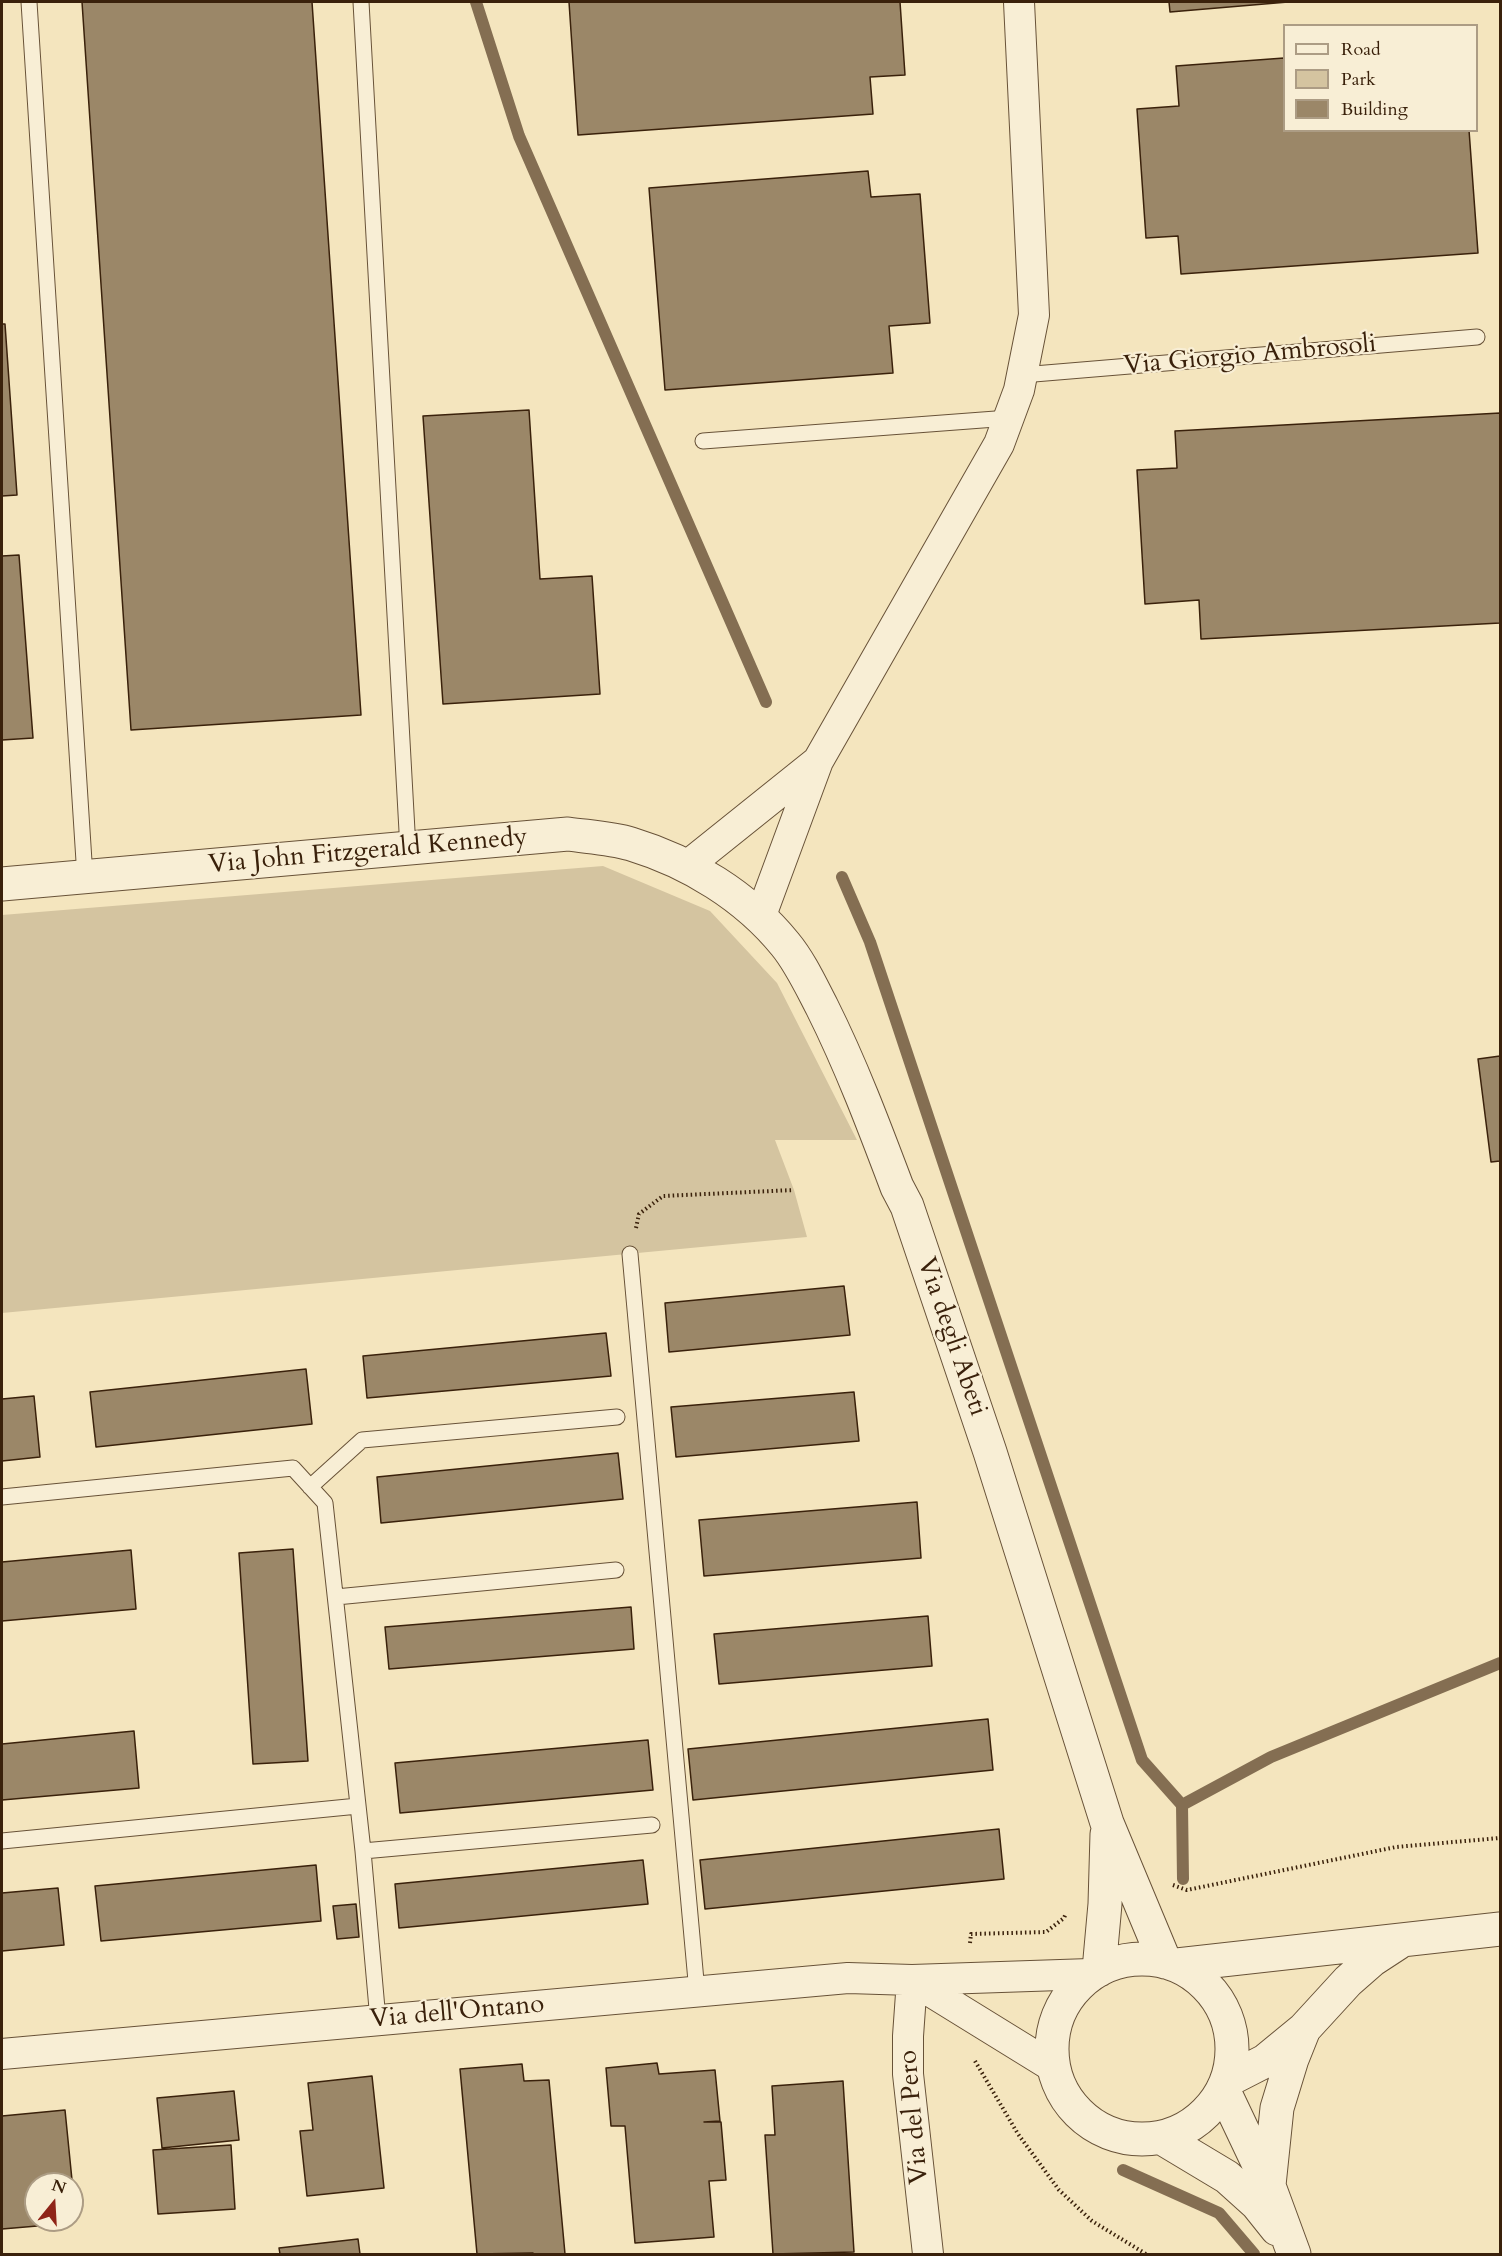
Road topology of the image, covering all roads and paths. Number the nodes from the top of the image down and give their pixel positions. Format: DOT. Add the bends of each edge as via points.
graph roads {
  1 [pos="29,2"];
  2 [pos="361,2"];
  3 [pos="1019,2"];
  4 [pos="1477,337"];
  5 [pos="1022,375"];
  6 [pos="1009,418"];
  7 [pos="703,441"];
  8 [pos="819,760"];
  9 [pos="408,849"];
  10 [pos="687,866"];
  11 [pos="85,877"];
  12 [pos="2,884"];
  13 [pos="724,888"];
  14 [pos="760,918"];
  15 [pos="794,1190"];
  16 [pos="630,1254"];
  17 [pos="617,1417"];
  18 [pos="310,1487"];
  19 [pos="2,1497"];
  20 [pos="616,1570"];
  21 [pos="336,1597"];
  22 [pos="358,1806"];
  23 [pos="1107,1823"];
  24 [pos="652,1825"];
  25 [pos="1500,1838"];
  26 [pos="2,1841"];
  27 [pos="363,1851"];
  28 [pos="1169,1875"];
  29 [pos="1500,1929"];
  30 [pos="1399,1942"];
  31 [pos="1171,1963"];
  32 [pos="1094,1972"];
  33 [pos="912,1980"];
  34 [pos="697,1992"];
  35 [pos="378,2020"];
  36 [pos="1304,2029"];
  37 [pos="2,2054"];
  38 [pos="1053,2067"];
  39 [pos="1226,2085"];
  40 [pos="1162,2138"];
  41 [pos="1269,2186"];
  42 [pos="1291,2249"];
  43 [pos="927,2254"];
  1 -- 11 [label="lane"];
  2 -- 9 [label="lane"];
  3 -- 5 [label="street" via="1034,315"];
  4 -- 5 [label="lane, Via Giorgio Ambrosoli"];
  5 -- 6 [label="street"];
  6 -- 7 [label="lane"];
  6 -- 8 [label="street" via="999,444"];
  8 -- 10 [label="street"];
  8 -- 14 [label="street"];
  9 -- 10 [label="street, Via John Fitzgerald Kennedy" via="568,834 629,844"];
  9 -- 11 [label="street, Via John Fitzgerald Kennedy"];
  10 -- 13 [label="street, Via John Fitzgerald Kennedy"];
  11 -- 12 [label="street, Via John Fitzgerald Kennedy"];
  13 -- 14 [label="street, Via degli Abeti"];
  14 -- 23 [label="street, Via degli Abeti" via="786,945 846,1054 907,1206 990,1452"];
  15 -- 16 [label="path" via="663,1196 639,1214"];
  16 -- 34 [label="lane"];
  17 -- 18 [label="lane" via="362,1440"];
  18 -- 19 [label="lane" via="293,1468"];
  18 -- 21 [label="lane" via="325,1503"];
  20 -- 21 [label="lane"];
  21 -- 22 [label="lane"];
  22 -- 26 [label="lane"];
  22 -- 27 [label="lane"];
  23 -- 31 [label="street, Via degli Abeti"];
  23 -- 32 [label="street, Via degli Abeti" via="1105,1904"];
  24 -- 27 [label="lane"];
  25 -- 28 [label="path" via="1396,1847 1186,1890 1173,1885"];
  27 -- 35 [label="lane"];
  29 -- 30 [label="street"];
  30 -- 31 [label="street"];
  30 -- 36 [label="street" via="1348,1981"];
  31 -- 32 [label="street" via="1148,1958 1117,1961"];
  31 -- 39 [label="street" via="1201,1979 1227,2017 1233,2053"];
  32 -- 33 [label="street, Via dell'Ontano"];
  32 -- 38 [label="street" via="1070,1992 1057,2015 1051,2041"];
  33 -- 34 [label="street, Via dell'Ontano" via="848,1978"];
  33 -- 38 [label="street, Via dell'Ontano"];
  33 -- 43 [label="street, Via del Pero" via="909,2074"];
  34 -- 35 [label="street, Via dell'Ontano"];
  35 -- 37 [label="street, Via dell'Ontano"];
  36 -- 39 [label="street" via="1265,2061"];
  36 -- 41 [label="street" via="1277,2109"];
  38 -- 40 [label="street" via="1063,2094 1081,2117 1105,2132 1133,2139"];
  39 -- 40 [label="street" via="1213,2107 1190,2126"];
  39 -- 41 [label="street"];
  40 -- 42 [label="street" via="1227,2177 1257,2204"];
  41 -- 42 [label="street"];
}
